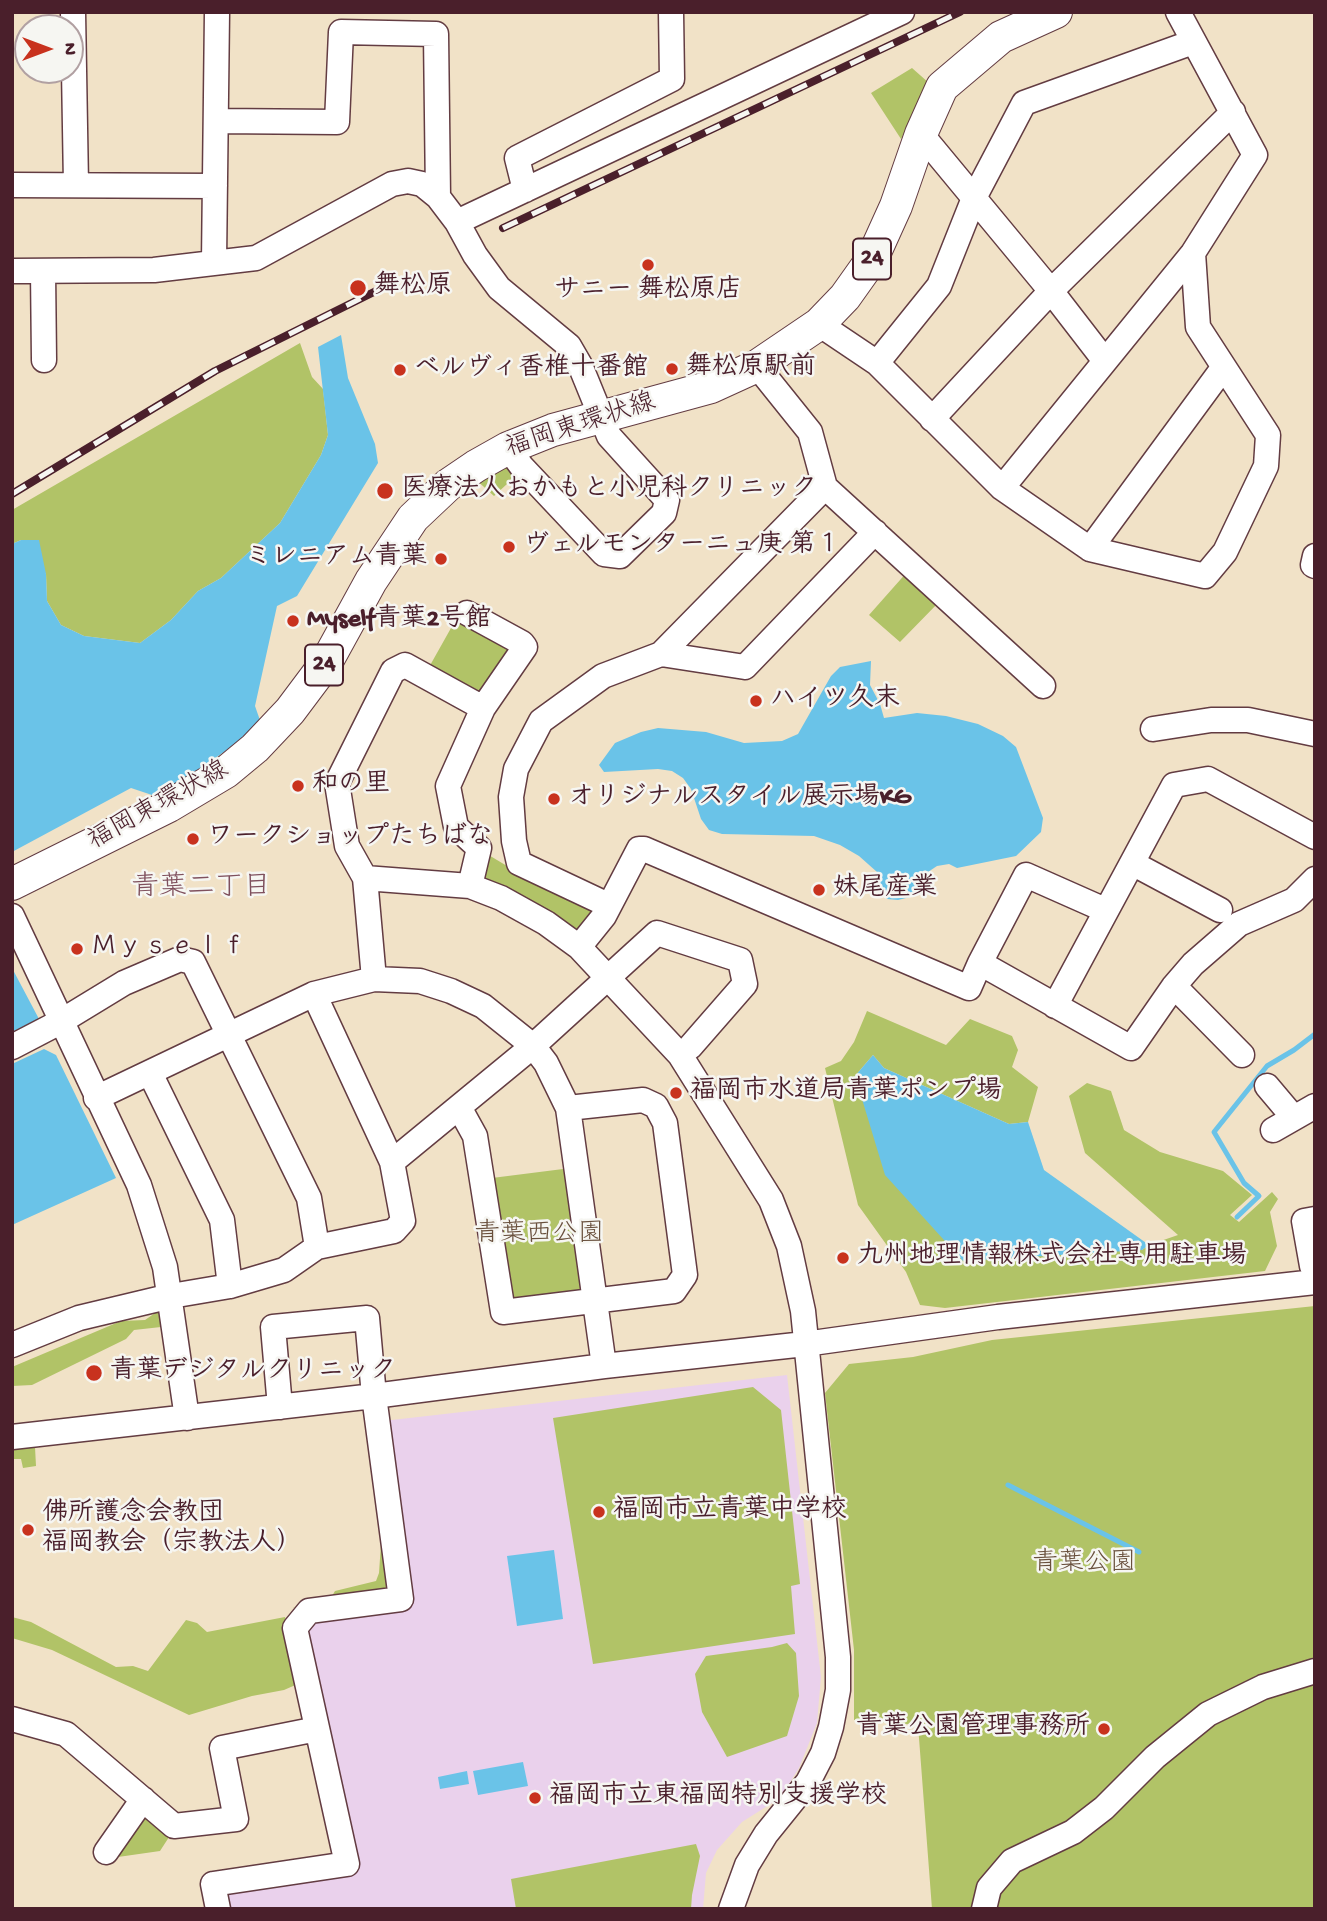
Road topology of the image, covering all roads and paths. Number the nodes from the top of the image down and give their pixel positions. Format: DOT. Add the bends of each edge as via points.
graph roads {
  1 [pos="73,12"];
  2 [pos="217,12"];
  3 [pos="671,12"];
  4 [pos="902,12"];
  5 [pos="1056,12"];
  6 [pos="1178,12"];
  7 [pos="348,22"];
  8 [pos="1193,42"];
  9 [pos="1233,112"];
  10 [pos="216,121"];
  11 [pos="921,134"];
  12 [pos="12,185"];
  13 [pos="76,185"];
  14 [pos="215,186"];
  15 [pos="525,190"];
  16 [pos="438,197"];
  17 [pos="974,198"];
  18 [pos="457,222"];
  19 [pos="1194,253"];
  20 [pos="214,262"];
  21 [pos="12,271"];
  22 [pos="43,271"];
  23 [pos="1051,292"];
  24 [pos="819,324"];
  25 [pos="44,360"];
  26 [pos="1105,361"];
  27 [pos="877,363"];
  28 [pos="757,366"];
  29 [pos="1223,368"];
  30 [pos="601,417"];
  31 [pos="932,419"];
  32 [pos="508,448"];
  33 [pos="825,487"];
  34 [pos="1002,488"];
  35 [pos="875,532"];
  36 [pos="1090,549"];
  37 [pos="1315,556"];
  38 [pos="1315,566"];
  39 [pos="467,613"];
  40 [pos="661,654"];
  41 [pos="1043,686"];
  42 [pos="483,708"];
  43 [pos="1153,729"];
  44 [pos="1315,734"];
  45 [pos="1315,837"];
  46 [pos="1132,863"];
  47 [pos="365,878"];
  48 [pos="1315,879"];
  49 [pos="12,884"];
  50 [pos="470,886"];
  51 [pos="608,905"];
  52 [pos="1105,910"];
  53 [pos="1220,910"];
  54 [pos="12,916"];
  55 [pos="579,947"];
  56 [pos="981,963"];
  57 [pos="606,978"];
  58 [pos="374,979"];
  59 [pos="1174,986"];
  60 [pos="314,993"];
  61 [pos="1055,1006"];
  62 [pos="60,1022"];
  63 [pos="230,1034"];
  64 [pos="533,1046"];
  65 [pos="12,1047"];
  66 [pos="680,1055"];
  67 [pos="1242,1055"];
  68 [pos="150,1073"];
  69 [pos="1266,1086"];
  70 [pos="96,1098"];
  71 [pos="460,1107"];
  72 [pos="568,1108"];
  73 [pos="1294,1118"];
  74 [pos="392,1162"];
  75 [pos="1315,1220"];
  76 [pos="317,1247"];
  77 [pos="1315,1272"];
  78 [pos="1315,1282"];
  79 [pos="230,1286"];
  80 [pos="171,1296"];
  81 [pos="595,1301"];
  82 [pos="805,1344"];
  83 [pos="12,1345"];
  84 [pos="604,1366"];
  85 [pos="374,1396"];
  86 [pos="280,1407"];
  87 [pos="187,1418"];
  88 [pos="12,1437"];
  89 [pos="1315,1671"];
  90 [pos="12,1719"];
  91 [pos="317,1729"];
  92 [pos="143,1799"];
  93 [pos="106,1852"];
  94 [pos="218,1909"];
  95 [pos="731,1909"];
  96 [pos="984,1909"];
  1 -- 13 [label="street"];
  2 -- 10 [label="street"];
  3 -- 15 [label="street" via="673,79 517,158"];
  4 -- 15 [label="street"];
  5 -- 11 [label="main road, 福岡東環状線 / 24" via="1001,37 942,87"];
  6 -- 8 [label="street"];
  7 -- 10 [label="street" via="337,122"];
  7 -- 16 [label="street" via="436,34"];
  8 -- 9 [label="street"];
  8 -- 17 [label="street" via="1024,103"];
  9 -- 19 [label="street" via="1255,155"];
  9 -- 23 [label="street"];
  10 -- 14 [label="street"];
  11 -- 17 [label="street"];
  11 -- 24 [label="main road, 福岡東環状線 / 24" via="872,259"];
  12 -- 13 [label="street"];
  13 -- 14 [label="street"];
  14 -- 20 [label="street"];
  15 -- 18 [label="street"];
  16 -- 18 [label="street"];
  16 -- 20 [label="street" via="422,184 392,184 256,258"];
  17 -- 23 [label="street"];
  17 -- 27 [label="street" via="939,286"];
  18 -- 30 [label="street" via="499,288 569,346"];
  19 -- 26 [label="street"];
  19 -- 29 [label="street" via="1198,327"];
  20 -- 22 [label="street" via="154,270"];
  21 -- 22 [label="street"];
  22 -- 25 [label="street"];
  23 -- 26 [label="street"];
  23 -- 31 [label="street"];
  24 -- 27 [label="street"];
  24 -- 28 [label="main road, 福岡東環状線 / 24"];
  26 -- 34 [label="street"];
  27 -- 31 [label="street"];
  28 -- 30 [label="main road, 福岡東環状線 / 24" via="711,387"];
  28 -- 33 [label="street" via="810,432"];
  29 -- 36 [label="street"];
  29 -- 36 [label="street" via="1268,435 1266,466 1225,552 1205,576"];
  30 -- 32 [label="main road, 福岡東環状線 / 24"];
  30 -- 32 [label="street" via="609,436 667,500 664,513 621,556 604,554"];
  31 -- 34 [label="street"];
  32 -- 49 [label="main road, 福岡東環状線 / 24" via="449,485 413,518 371,581 326,663 290,711 254,748 226,772 169,806"];
  33 -- 35 [label="street"];
  33 -- 40 [label="street"];
  34 -- 36 [label="street"];
  35 -- 40 [label="street" via="745,667"];
  35 -- 41 [label="street"];
  37 -- 38 [label="street"];
  39 -- 42 [label="street" via="525,648"];
  40 -- 51 [label="street" via="603,676 541,720 516,769 511,797 519,863"];
  42 -- 47 [label="street" via="405,665 393,671 337,783 347,846"];
  42 -- 50 [label="street" via="448,786 456,827 479,848"];
  43 -- 44 [label="street" via="1248,720"];
  45 -- 46 [label="street" via="1208,779 1174,785"];
  46 -- 52 [label="street"];
  46 -- 53 [label="street"];
  47 -- 50 [label="street"];
  47 -- 58 [label="street"];
  48 -- 59 [label="street" via="1294,900 1239,925"];
  50 -- 55 [label="street" via="546,923"];
  51 -- 55 [label="street"];
  51 -- 56 [label="street" via="639,849 644,849 969,988"];
  52 -- 56 [label="street" via="1026,874"];
  52 -- 61 [label="street"];
  54 -- 62 [label="street"];
  55 -- 57 [label="street"];
  56 -- 61 [label="street"];
  57 -- 64 [label="street"];
  57 -- 66 [label="street"];
  57 -- 66 [label="street" via="657,933 740,960 745,984"];
  58 -- 60 [label="street"];
  58 -- 64 [label="street" via="420,981 452,990 483,1006"];
  59 -- 61 [label="street" via="1131,1048"];
  59 -- 67 [label="street"];
  60 -- 63 [label="street"];
  60 -- 74 [label="street"];
  62 -- 63 [label="street" via="124,983 180,959 193,962"];
  62 -- 65 [label="street"];
  62 -- 70 [label="street"];
  63 -- 68 [label="street"];
  63 -- 76 [label="street" via="309,1198"];
  64 -- 71 [label="street"];
  64 -- 72 [label="street"];
  66 -- 82 [label="street" via="771,1200 789,1246"];
  68 -- 70 [label="street"];
  68 -- 79 [label="street" via="222,1220"];
  69 -- 73 [label="street"];
  70 -- 80 [label="street" via="139,1185"];
  71 -- 74 [label="street"];
  71 -- 81 [label="street" via="475,1136 503,1312"];
  72 -- 81 [label="street"];
  72 -- 81 [label="street" via="643,1100 656,1106 665,1123 685,1276 674,1291"];
  74 -- 76 [label="street" via="403,1221 394,1231"];
  75 -- 77 [label="street" via="1304,1221"];
  76 -- 79 [label="street" via="284,1269"];
  78 -- 82 [label="street" via="998,1317"];
  79 -- 80 [label="street"];
  80 -- 83 [label="street" via="79,1318"];
  80 -- 87 [label="street"];
  81 -- 84 [label="street"];
  82 -- 84 [label="street"];
  82 -- 95 [label="street" via="838,1690 823,1753 808,1782 747,1864"];
  84 -- 85 [label="street"];
  85 -- 86 [label="street"];
  85 -- 86 [label="street" via="367,1318 273,1327"];
  85 -- 91 [label="street" via="401,1599 309,1611 295,1628"];
  86 -- 87 [label="street"];
  87 -- 88 [label="street"];
  89 -- 96 [label="street" via="1263,1687 1208,1714 1073,1832 1012,1861 989,1888"];
  90 -- 92 [label="street" via="66,1734"];
  91 -- 92 [label="street" via="222,1748 236,1819 174,1826"];
  91 -- 94 [label="street" via="347,1864 213,1884"];
  92 -- 93 [label="street"];
}
